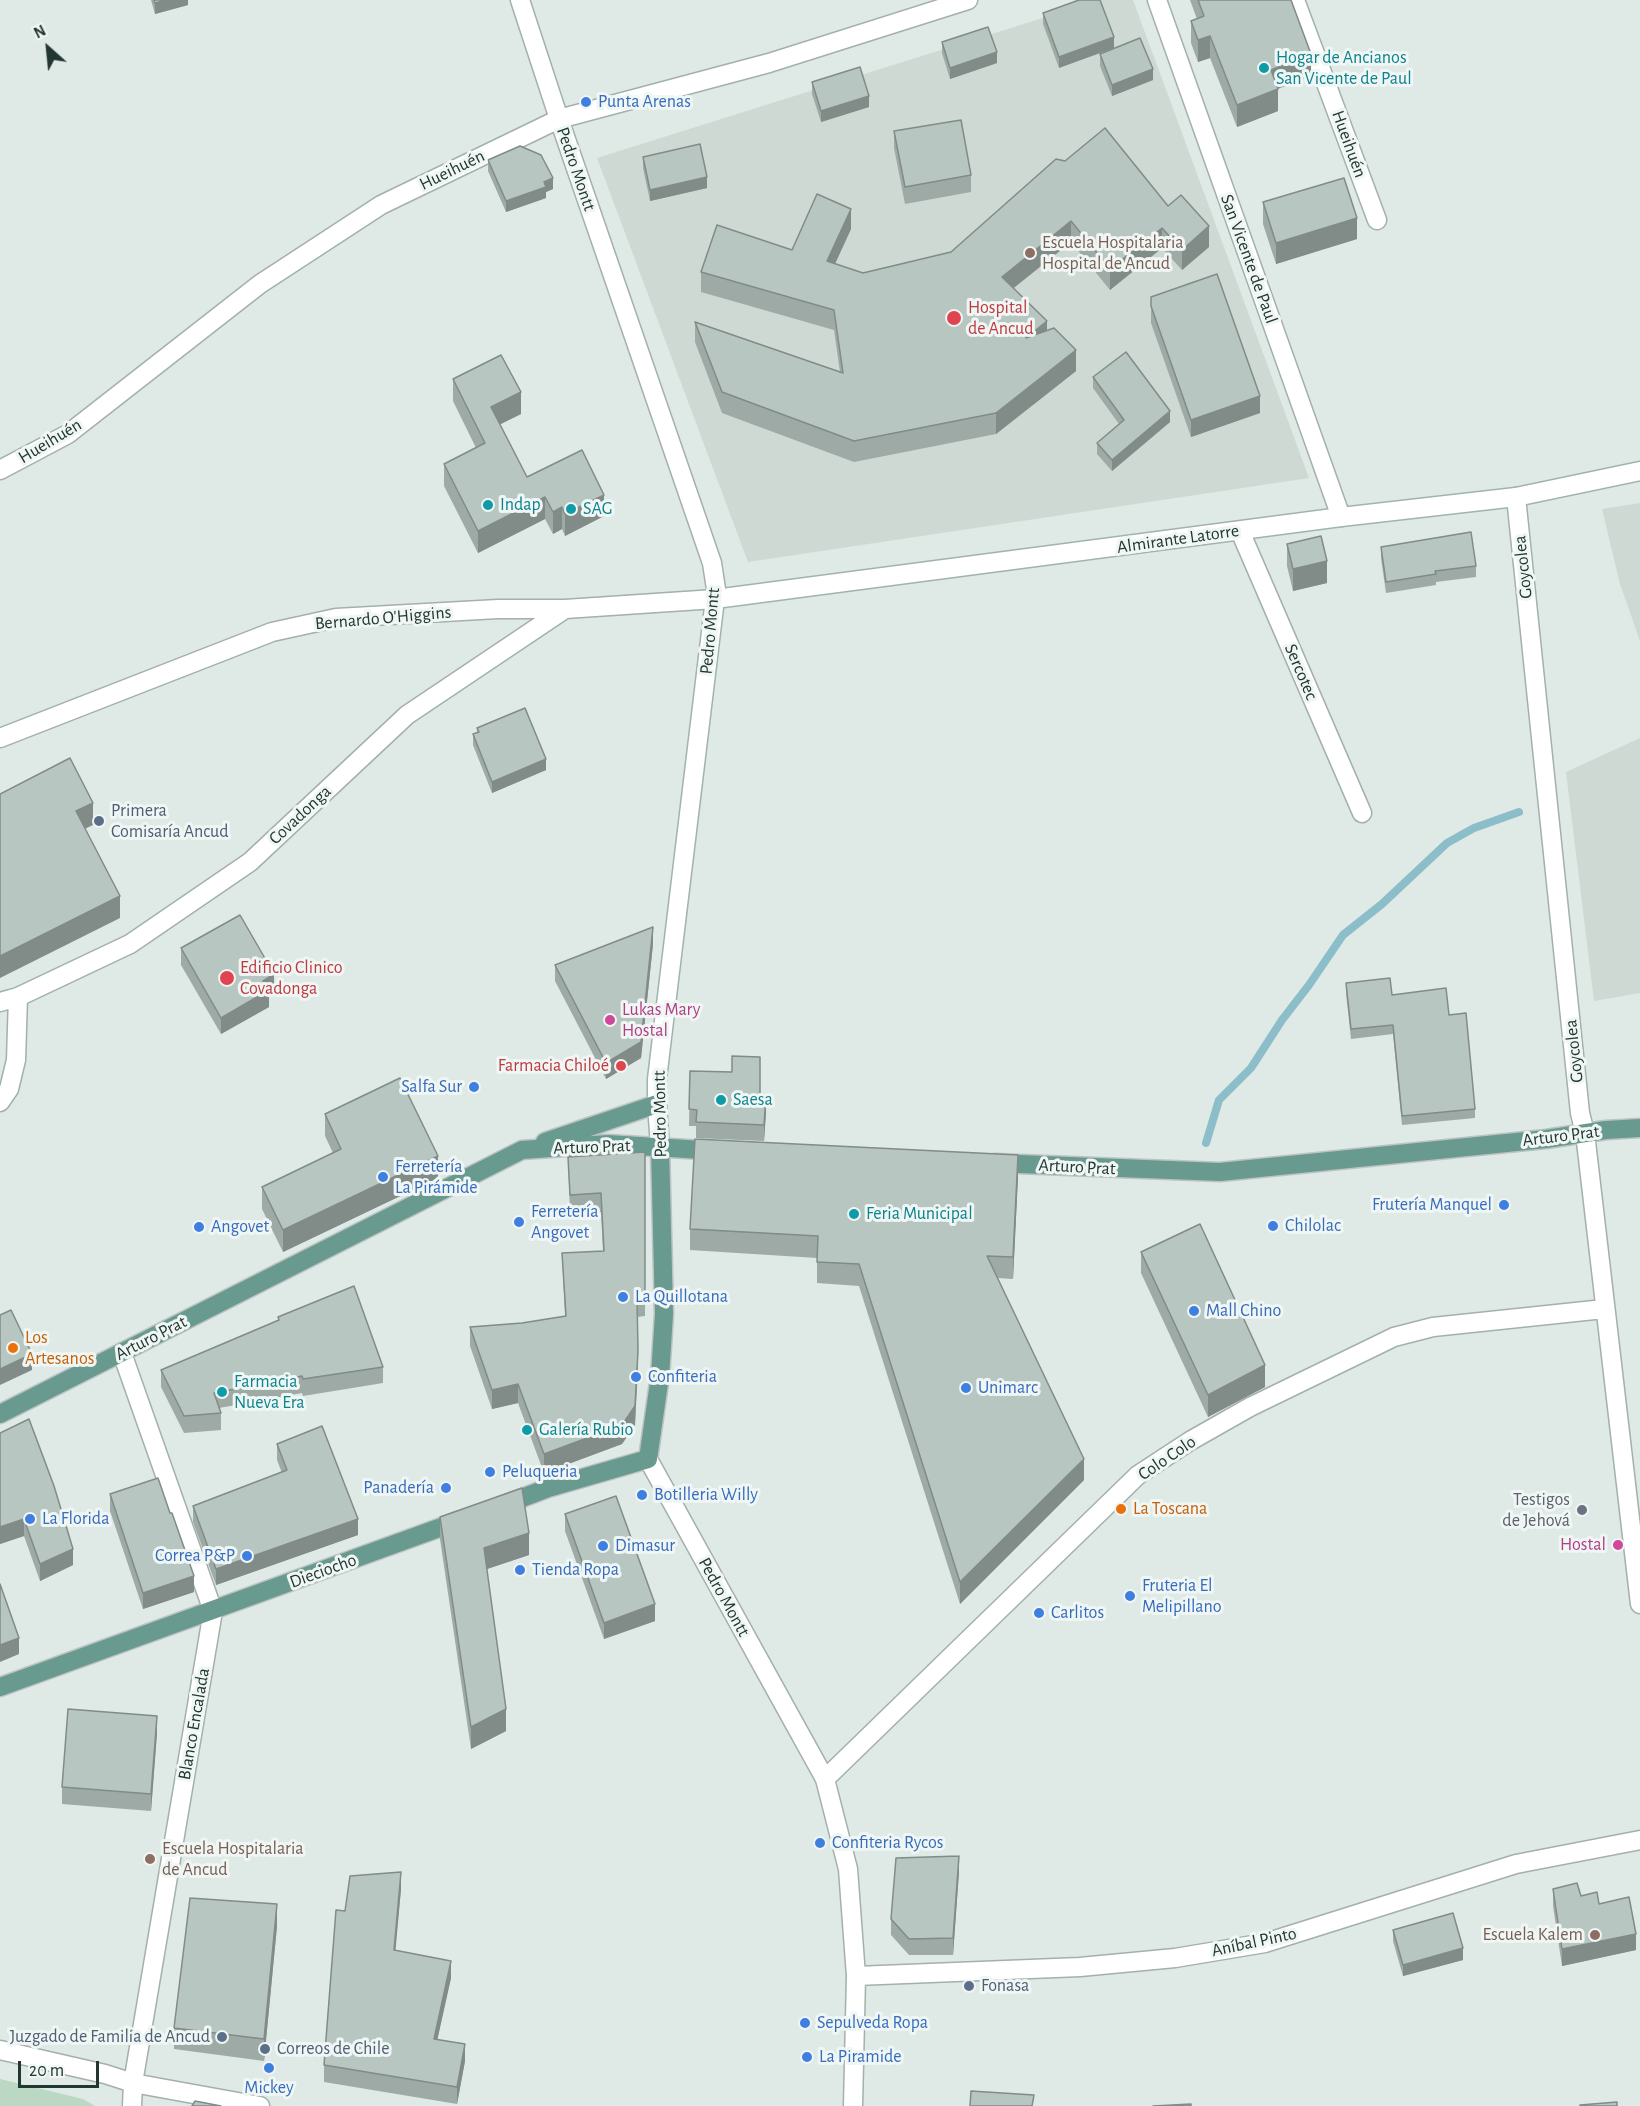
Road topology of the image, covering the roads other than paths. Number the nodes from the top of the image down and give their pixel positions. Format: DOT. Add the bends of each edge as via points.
graph roads {
  1 [pos="520,0"];
  2 [pos="968,0"];
  3 [pos="1157,0"];
  4 [pos="1295,0"];
  5 [pos="559,119"];
  6 [pos="1377,220"];
  7 [pos="0,470"];
  8 [pos="1640,471"];
  9 [pos="1515,497"];
  10 [pos="1341,517"];
  11 [pos="1240,531"];
  12 [pos="715,599"];
  13 [pos="565,609"];
  14 [pos="0,738"];
  15 [pos="1362,813"];
  16 [pos="18,997"];
  17 [pos="0,1002"];
  18 [pos="0,1102"];
  19 [pos="657,1104"];
  20 [pos="1640,1128"];
  21 [pos="1585,1133"];
  22 [pos="660,1147"];
  23 [pos="522,1150"];
  24 [pos="739,1152"];
  25 [pos="974,1162"];
  26 [pos="1604,1310"];
  27 [pos="122,1353"];
  28 [pos="0,1414"];
  29 [pos="648,1460"];
  30 [pos="1640,1604"];
  31 [pos="213,1611"];
  32 [pos="0,1687"];
  33 [pos="825,1779"];
  34 [pos="1640,1840"];
  35 [pos="856,1976"];
  36 [pos="0,2050"];
  37 [pos="133,2083"];
  38 [pos="132,2106"];
  39 [pos="260,2106"];
  40 [pos="853,2106"];
  1 -- 5 [label="street, Pedro Montt"];
  2 -- 5 [label="street, Hueihuén" via="769,63"];
  3 -- 10 [label="street, San Vicente de Paul"];
  4 -- 6 [label="street, Hueihuén"];
  5 -- 7 [label="street, Hueihuén" via="381,205 260,285 68,434"];
  5 -- 12 [label="street, Pedro Montt" via="712,563"];
  8 -- 9 [label="street, Almirante Latorre"];
  9 -- 10 [label="street, Almirante Latorre"];
  9 -- 21 [label="street, Goycolea"];
  10 -- 11 [label="street, Almirante Latorre"];
  11 -- 12 [label="street, Almirante Latorre"];
  11 -- 15 [label="street, Sercotec"];
  12 -- 13 [label="street, Bernardo O'Higgins"];
  12 -- 19 [label="street, Pedro Montt"];
  13 -- 14 [label="street, Bernardo O'Higgins" via="336,618 272,632"];
  13 -- 16 [label="street, Covadonga" via="407,716 250,862 130,944"];
  16 -- 17 [label="street, Covadonga"];
  16 -- 18 [label="street" via="16,1060 9,1089"];
  19 -- 22 [label="street, Pedro Montt"];
  19 -- 23 [label="main road"];
  20 -- 21 [label="main road, Arturo Prat"];
  21 -- 25 [label="main road, Arturo Prat" via="1220,1172"];
  21 -- 26 [label="street, Goycolea"];
  22 -- 23 [label="main road, Arturo Prat" via="608,1144"];
  22 -- 24 [label="main road, Arturo Prat"];
  22 -- 29 [label="main road, Pedro Montt" via="664,1314"];
  23 -- 27 [label="main road, Arturo Prat"];
  26 -- 30 [label="street, Goycolea"];
  26 -- 33 [label="street, Colo Colo" via="1432,1327 1394,1338 1250,1407 1190,1441 1138,1475"];
  27 -- 28 [label="main road, Arturo Prat"];
  27 -- 31 [label="street, Blanco Encalada"];
  29 -- 31 [label="main road, Dieciocho" via="548,1488"];
  29 -- 33 [label="street, Pedro Montt"];
  31 -- 32 [label="main road, Dieciocho"];
  31 -- 37 [label="street, Blanco Encalada"];
  33 -- 35 [label="street, Pedro Montt" via="848,1869"];
  34 -- 35 [label="street, Aníbal Pinto" via="1516,1864 1265,1943 1175,1958 1080,1967"];
  35 -- 40 [label="street, Pedro Montt"];
  36 -- 37 [label="street"];
  37 -- 38 [label="street, Blanco Encalada"];
  37 -- 39 [label="street"];
}
